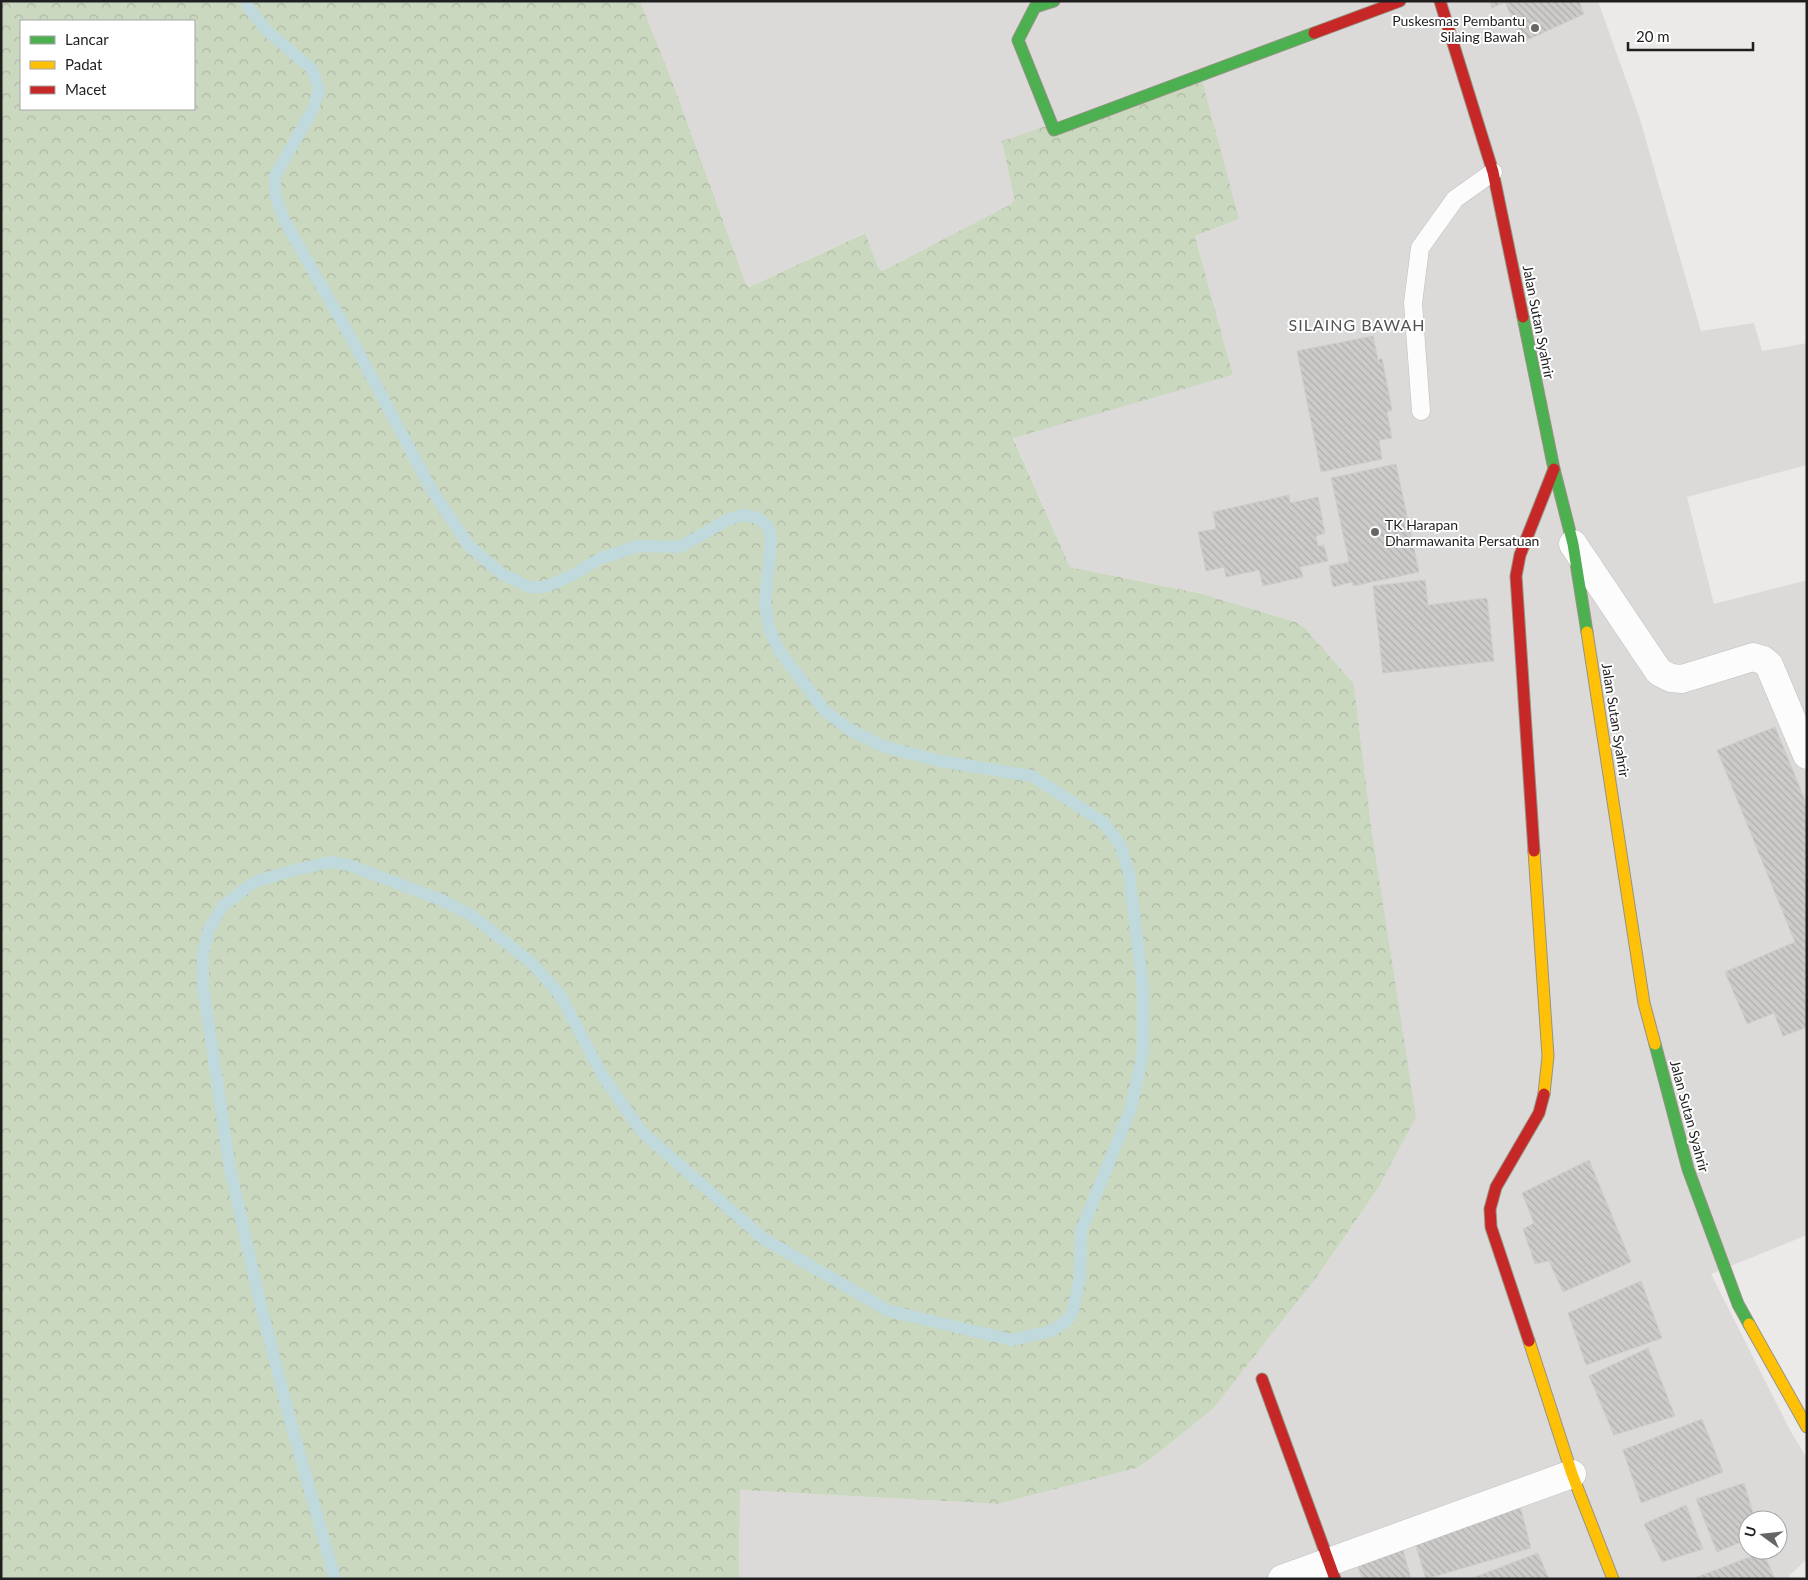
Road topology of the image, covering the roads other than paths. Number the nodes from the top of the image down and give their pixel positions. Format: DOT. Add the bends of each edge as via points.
graph roads {
  1 [pos="1054,1"];
  2 [pos="1400,1"];
  3 [pos="1440,1"];
  4 [pos="1493,172"];
  5 [pos="1421,411"];
  6 [pos="1554,469"];
  7 [pos="1573,544"];
  8 [pos="1807,755"];
  9 [pos="1262,1379"];
  10 [pos="1807,1427"];
  11 [pos="1572,1474"];
  12 [pos="1332,1570"];
  13 [pos="1282,1579"];
  14 [pos="1613,1579"];
  1 -- 2 [label="main road" via="1035,7 1018,40 1054,130"];
  3 -- 4 [label="main road, Jalan Sutan Syahrir"];
  4 -- 5 [label="lane" via="1455,199 1420,248 1413,302"];
  4 -- 6 [label="main road, Jalan Sutan Syahrir"];
  6 -- 7 [label="main road, Jalan Sutan Syahrir"];
  6 -- 11 [label="main road" via="1520,555 1516,576 1548,1056 1546,1086 1539,1114 1496,1187 1490,1218"];
  7 -- 8 [label="street" via="1659,672 1682,679 1753,657 1769,665"];
  7 -- 10 [label="main road, Jalan Sutan Syahrir" via="1644,1003 1685,1160 1738,1304"];
  9 -- 12 [label="main road"];
  11 -- 12 [label="street"];
  11 -- 14 [label="main road"];
  12 -- 13 [label="street"];
}
